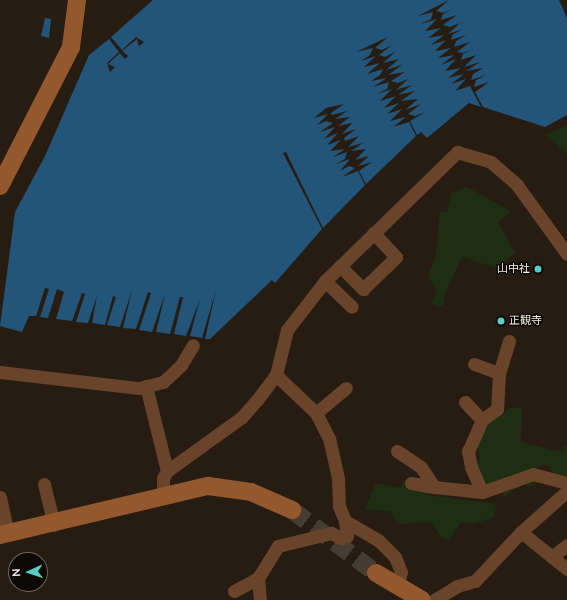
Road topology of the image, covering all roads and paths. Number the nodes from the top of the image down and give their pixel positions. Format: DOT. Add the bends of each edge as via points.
graph roads {
  1 [pos="77,0"];
  2 [pos="0,186"];
  3 [pos="374,233"];
  4 [pos="567,254"];
  5 [pos="340,266"];
  6 [pos="325,281"];
  7 [pos="352,306"];
  8 [pos="509,341"];
  9 [pos="194,345"];
  10 [pos="474,364"];
  11 [pos="0,372"];
  12 [pos="499,372"];
  13 [pos="276,376"];
  14 [pos="146,386"];
  15 [pos="346,388"];
  16 [pos="465,402"];
  17 [pos="316,413"];
  18 [pos="482,420"];
  19 [pos="397,451"];
  20 [pos="167,471"];
  21 [pos="411,483"];
  22 [pos="567,483"];
  23 [pos="44,484"];
  24 [pos="434,487"];
  25 [pos="567,491"];
  26 [pos="482,492"];
  27 [pos="163,495"];
  28 [pos="0,498"];
  29 [pos="292,510"];
  30 [pos="345,521"];
  31 [pos="54,525"];
  32 [pos="521,532"];
  33 [pos="4,535"];
  34 [pos="567,545"];
  35 [pos="552,557"];
  36 [pos="567,569"];
  37 [pos="376,573"];
  38 [pos="258,578"];
  39 [pos="397,586"];
  40 [pos="234,590"];
  41 [pos="260,600"];
  42 [pos="422,600"];
  43 [pos="434,600"];
  1 -- 2 [label="street" via="71,47"];
  3 -- 4 [label="street" via="457,152 491,162 517,185"];
  3 -- 5 [label="street"];
  3 -- 5 [label="street" via="396,257 363,289"];
  5 -- 6 [label="street"];
  6 -- 7 [label="street"];
  6 -- 13 [label="street" via="287,330"];
  8 -- 12 [label="street"];
  9 -- 14 [label="street" via="181,365 163,382"];
  10 -- 12 [label="street"];
  11 -- 14 [label="street"];
  12 -- 18 [label="street" via="497,409"];
  13 -- 17 [label="street"];
  13 -- 20 [label="street" via="242,416"];
  14 -- 20 [label="street"];
  15 -- 17 [label="street"];
  16 -- 18 [label="street"];
  17 -- 30 [label="street" via="329,438 338,478 339,506"];
  18 -- 26 [label="street" via="468,452"];
  19 -- 24 [label="street" via="421,467"];
  20 -- 27 [label="street" via="163,478"];
  21 -- 24 [label="street"];
  22 -- 26 [label="street" via="533,474"];
  23 -- 31 [label="street" via="45,501"];
  24 -- 26 [label="street"];
  25 -- 32 [label="street"];
  27 -- 29 [label="street" via="208,486 230,487 251,492"];
  27 -- 31 [label="street"];
  28 -- 33 [label="street"];
  30 -- 38 [label="street" via="347,536 341,538 330,534 278,546"];
  30 -- 39 [label="street" via="378,540 395,557 401,572"];
  31 -- 33 [label="street"];
  32 -- 35 [label="street"];
  32 -- 43 [label="street" via="475,581 457,586"];
  34 -- 35 [label="street"];
  35 -- 36 [label="street"];
  37 -- 39 [label="street"];
  38 -- 40 [label="street"];
  38 -- 41 [label="street"];
  39 -- 42 [label="street"];
}
